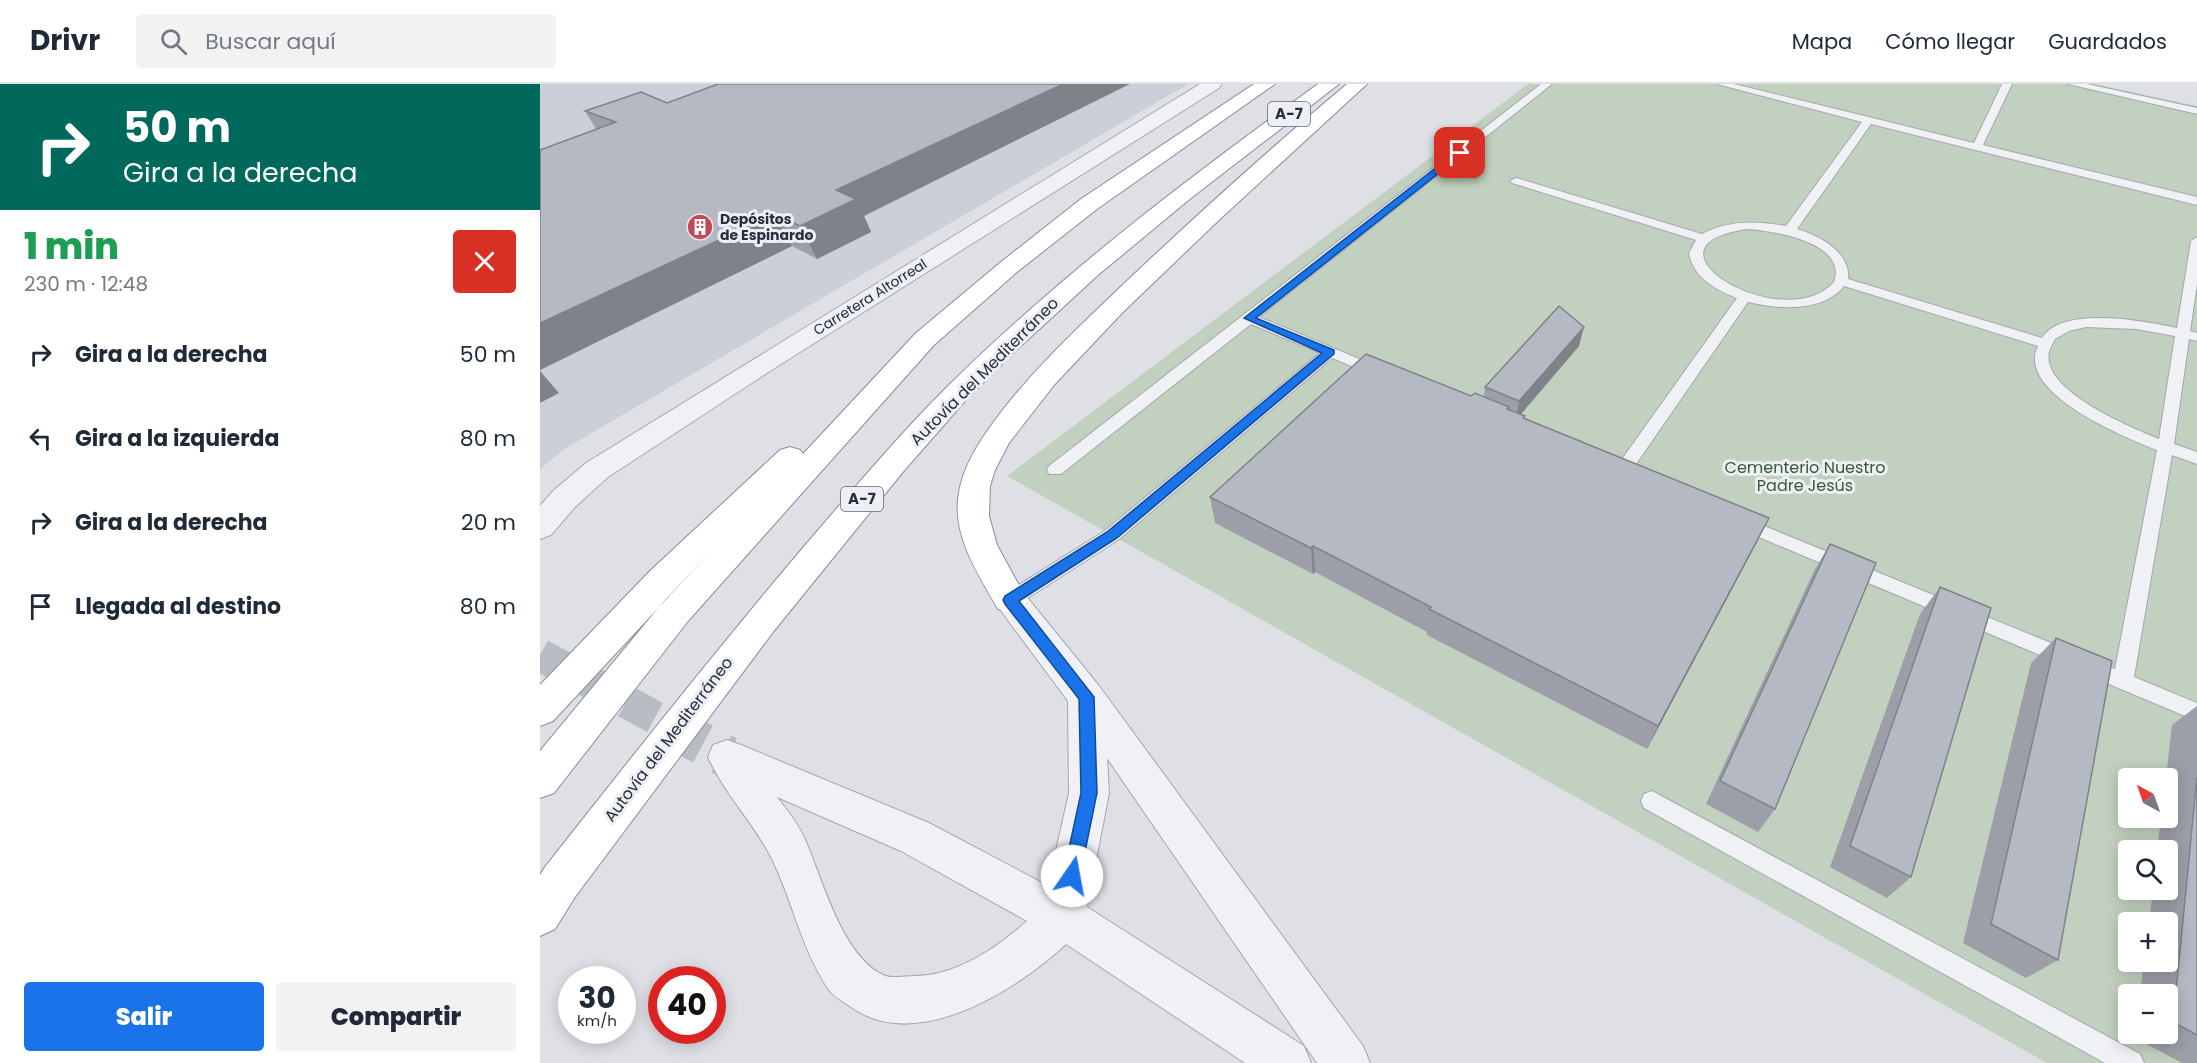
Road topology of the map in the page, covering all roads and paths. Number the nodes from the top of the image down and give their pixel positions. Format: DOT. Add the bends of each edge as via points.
graph roads {
  1 [pos="1213,84"];
  2 [pos="1266,84"];
  3 [pos="1330,84"];
  4 [pos="1358,84"];
  5 [pos="1547,84"];
  6 [pos="1722,84"];
  7 [pos="1778,84"];
  8 [pos="2007,84"];
  9 [pos="2073,84"];
  10 [pos="1768,95"];
  11 [pos="2197,111"];
  12 [pos="1868,120"];
  13 [pos="1977,147"];
  14 [pos="1516,181"];
  15 [pos="2197,201"];
  16 [pos="1789,231"];
  17 [pos="1702,238"];
  18 [pos="2197,241"];
  19 [pos="1841,281"];
  20 [pos="1745,296"];
  21 [pos="1249,318"];
  22 [pos="2189,335"];
  23 [pos="925,339"];
  24 [pos="2043,344"];
  25 [pos="1330,352"];
  26 [pos="1395,379"];
  27 [pos="2165,448"];
  28 [pos="2197,458"];
  29 [pos="1055,470"];
  30 [pos="1621,473"];
  31 [pos="1730,518"];
  32 [pos="540,527"];
  33 [pos="1010,600"];
  34 [pos="2123,681"];
  35 [pos="1086,697"];
  36 [pos="540,710"];
  37 [pos="2197,712"];
  38 [pos="540,780"];
  39 [pos="1652,801"];
  40 [pos="540,914"];
  41 [pos="1063,916"];
  42 [pos="1287,1063"];
  43 [pos="1346,1063"];
  44 [pos="2131,1063"];
  1 -- 32 [label="street, Carretera Altorreal" via="597,470"];
  2 -- 23 [label="highway, A-7" via="1089,204"];
  3 -- 40 [label="highway, Autovía del Mediterráneo / A-7" via="1128,236 1060,294 953,398 750,633"];
  4 -- 33 [label="highway" via="1148,274 1039,386 996,439 975,484 972,515 984,554"];
  5 -- 21 [label="lane"];
  6 -- 10 [label="lane"];
  7 -- 10 [label="lane"];
  8 -- 13 [label="lane"];
  9 -- 11 [label="lane"];
  10 -- 12 [label="lane"];
  12 -- 13 [label="lane"];
  12 -- 16 [label="lane"];
  13 -- 15 [label="lane"];
  14 -- 17 [label="lane"];
  16 -- 17 [label="lane" via="1769,226 1729,226"];
  16 -- 19 [label="lane" via="1816,242 1836,258 1842,270"];
  17 -- 20 [label="lane" via="1695,249 1696,262 1722,287"];
  18 -- 22 [label="lane"];
  19 -- 20 [label="lane" via="1833,292 1795,303"];
  19 -- 24 [label="lane"];
  20 -- 30 [label="lane"];
  21 -- 25 [label="lane"];
  21 -- 29 [label="lane"];
  22 -- 24 [label="lane" via="2098,322 2055,330"];
  22 -- 27 [label="lane"];
  23 -- 36 [label="highway" via="724,517 633,608"];
  23 -- 38 [label="highway, A-7" via="676,611"];
  24 -- 27 [label="lane" via="2042,357 2048,374 2066,395 2104,420"];
  25 -- 26 [label="lane"];
  25 -- 33 [label="lane" via="1112,535"];
  27 -- 28 [label="lane"];
  27 -- 34 [label="lane"];
  31 -- 34 [label="lane"];
  33 -- 35 [label="street"];
  34 -- 37 [label="lane"];
  35 -- 41 [label="street" via="1089,793"];
  35 -- 43 [label="street"];
  39 -- 44 [label="lane"];
  41 -- 41 [label="street" via="1026,951 976,983 929,999 878,999 847,977 825,941 787,846 727,757 915,837"];
  41 -- 42 [label="street"];
}
